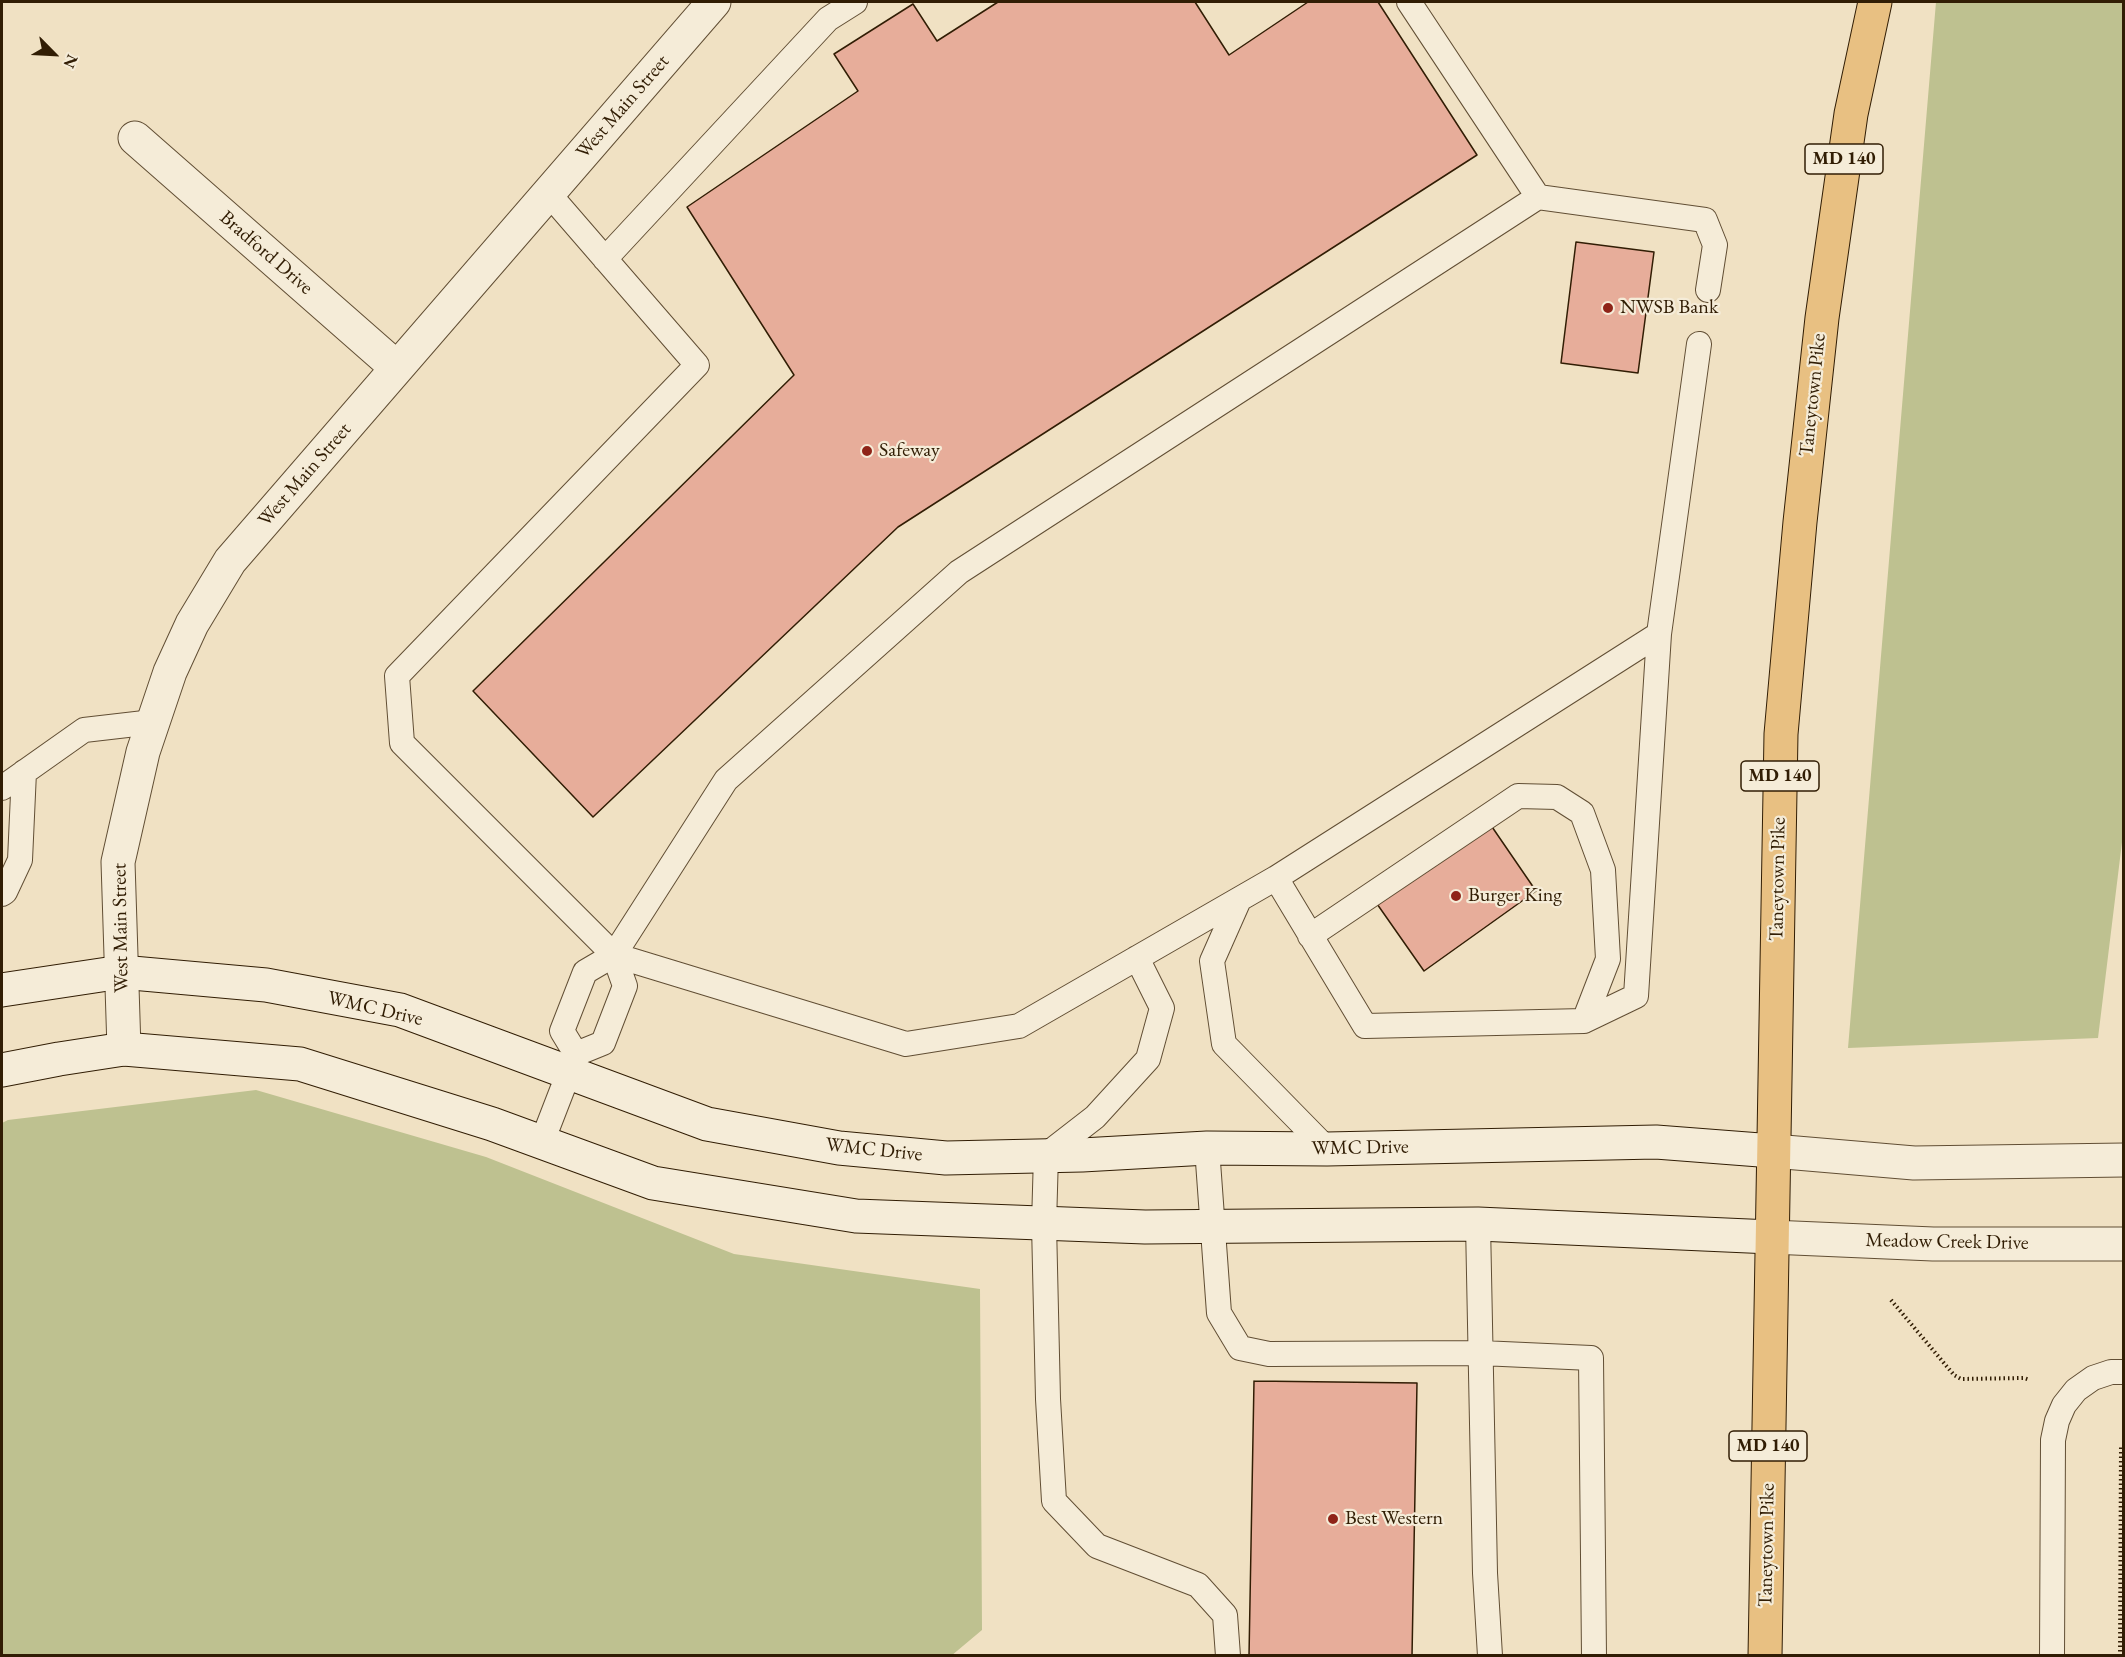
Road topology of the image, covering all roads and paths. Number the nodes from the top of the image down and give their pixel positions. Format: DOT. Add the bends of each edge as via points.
graph roads {
  1 [pos="714,2"];
  2 [pos="855,2"];
  3 [pos="1408,2"];
  4 [pos="1875,2"];
  5 [pos="135,138"];
  6 [pos="549,194"];
  7 [pos="1538,196"];
  8 [pos="604,259"];
  9 [pos="1707,290"];
  10 [pos="1699,344"];
  11 [pos="397,368"];
  12 [pos="1659,633"];
  13 [pos="153,722"];
  14 [pos="24,772"];
  15 [pos="2,788"];
  16 [pos="1276,878"];
  17 [pos="2,894"];
  18 [pos="1239,900"];
  19 [pos="1311,936"];
  20 [pos="614,955"];
  21 [pos="1137,958"];
  22 [pos="121,972"];
  23 [pos="2,990"];
  24 [pos="1584,1021"];
  25 [pos="123,1049"];
  26 [pos="572,1064"];
  27 [pos="2,1070"];
  28 [pos="542,1142"];
  29 [pos="1208,1148"];
  30 [pos="1327,1149"];
  31 [pos="1773,1152"];
  32 [pos="1046,1155"];
  33 [pos="2124,1160"];
  34 [pos="1044,1224"];
  35 [pos="1478,1224"];
  36 [pos="1212,1227"];
  37 [pos="1772,1237"];
  38 [pos="2124,1244"];
  39 [pos="1891,1300"];
  40 [pos="1481,1353"];
  41 [pos="2124,1372"];
  42 [pos="2030,1380"];
  43 [pos="2115,1443"];
  44 [pos="2122,1446"];
  45 [pos="1228,1656"];
  46 [pos="1490,1656"];
  47 [pos="1594,1656"];
  48 [pos="1765,1656"];
  49 [pos="2052,1656"];
  50 [pos="2120,1656"];
  1 -- 6 [label="main road, West Main Street"];
  2 -- 8 [label="lane" via="828,19"];
  3 -- 7 [label="lane"];
  4 -- 31 [label="highway, Taneytown Pike / MD 140" via="1851,114 1822,318 1781,734"];
  5 -- 11 [label="main road, Bradford Drive"];
  6 -- 8 [label="lane"];
  6 -- 11 [label="main road, West Main Street"];
  7 -- 9 [label="lane" via="1705,220 1715,245"];
  7 -- 20 [label="lane" via="959,572 726,780"];
  8 -- 20 [label="lane" via="697,365 398,676 402,743"];
  10 -- 12 [label="lane"];
  11 -- 13 [label="main road, West Main Street" via="230,561 192,624"];
  12 -- 16 [label="lane"];
  12 -- 24 [label="lane" via="1636,996"];
  13 -- 14 [label="lane" via="84,730"];
  13 -- 22 [label="main road, West Main Street" via="118,862"];
  14 -- 15 [label="lane"];
  14 -- 17 [label="lane" via="20,860"];
  16 -- 18 [label="lane"];
  16 -- 19 [label="lane"];
  18 -- 21 [label="lane"];
  18 -- 30 [label="lane" via="1212,961 1224,1044"];
  19 -- 24 [label="lane" via="1365,1026"];
  19 -- 24 [label="lane" via="1518,796 1557,797 1582,813 1603,870 1608,958"];
  20 -- 21 [label="lane" via="906,1044 1019,1026"];
  20 -- 26 [label="lane" via="585,972 562,1031"];
  20 -- 26 [label="lane" via="625,986 603,1043"];
  21 -- 32 [label="lane" via="1162,1008 1148,1059 1095,1117"];
  22 -- 23 [label="main road, WMC Drive"];
  22 -- 25 [label="main road, West Main Street"];
  22 -- 26 [label="main road, WMC Drive" via="266,986 400,1010"];
  25 -- 27 [label="main road"];
  25 -- 28 [label="main road" via="300,1064"];
  26 -- 28 [label="lane"];
  26 -- 32 [label="main road, WMC Drive" via="707,1125 839,1148 946,1158"];
  28 -- 34 [label="main road" via="653,1183 845,1215"];
  29 -- 30 [label="main road, WMC Drive"];
  29 -- 32 [label="main road, WMC Drive"];
  29 -- 36 [label="lane"];
  30 -- 31 [label="main road, WMC Drive" via="1656,1142"];
  31 -- 33 [label="main road" via="1914,1163"];
  31 -- 37 [label="highway, Taneytown Pike / MD 140"];
  32 -- 34 [label="lane"];
  34 -- 36 [label="main road"];
  34 -- 45 [label="lane" via="1054,1501 1097,1546 1198,1585 1225,1615"];
  35 -- 36 [label="main road"];
  35 -- 37 [label="main road"];
  35 -- 40 [label="lane"];
  36 -- 40 [label="lane" via="1219,1313 1239,1348 1269,1354"];
  37 -- 38 [label="main road, Meadow Creek Drive" via="1933,1244"];
  37 -- 48 [label="highway, Taneytown Pike / MD 140"];
  39 -- 42 [label="path" via="1954,1375 1961,1379"];
  40 -- 46 [label="lane"];
  40 -- 47 [label="lane" via="1591,1358"];
  41 -- 49 [label="lane" via="2093,1378 2076,1390 2057,1421 2053,1440"];
  43 -- 44 [label="path"];
  44 -- 50 [label="path"];
}
